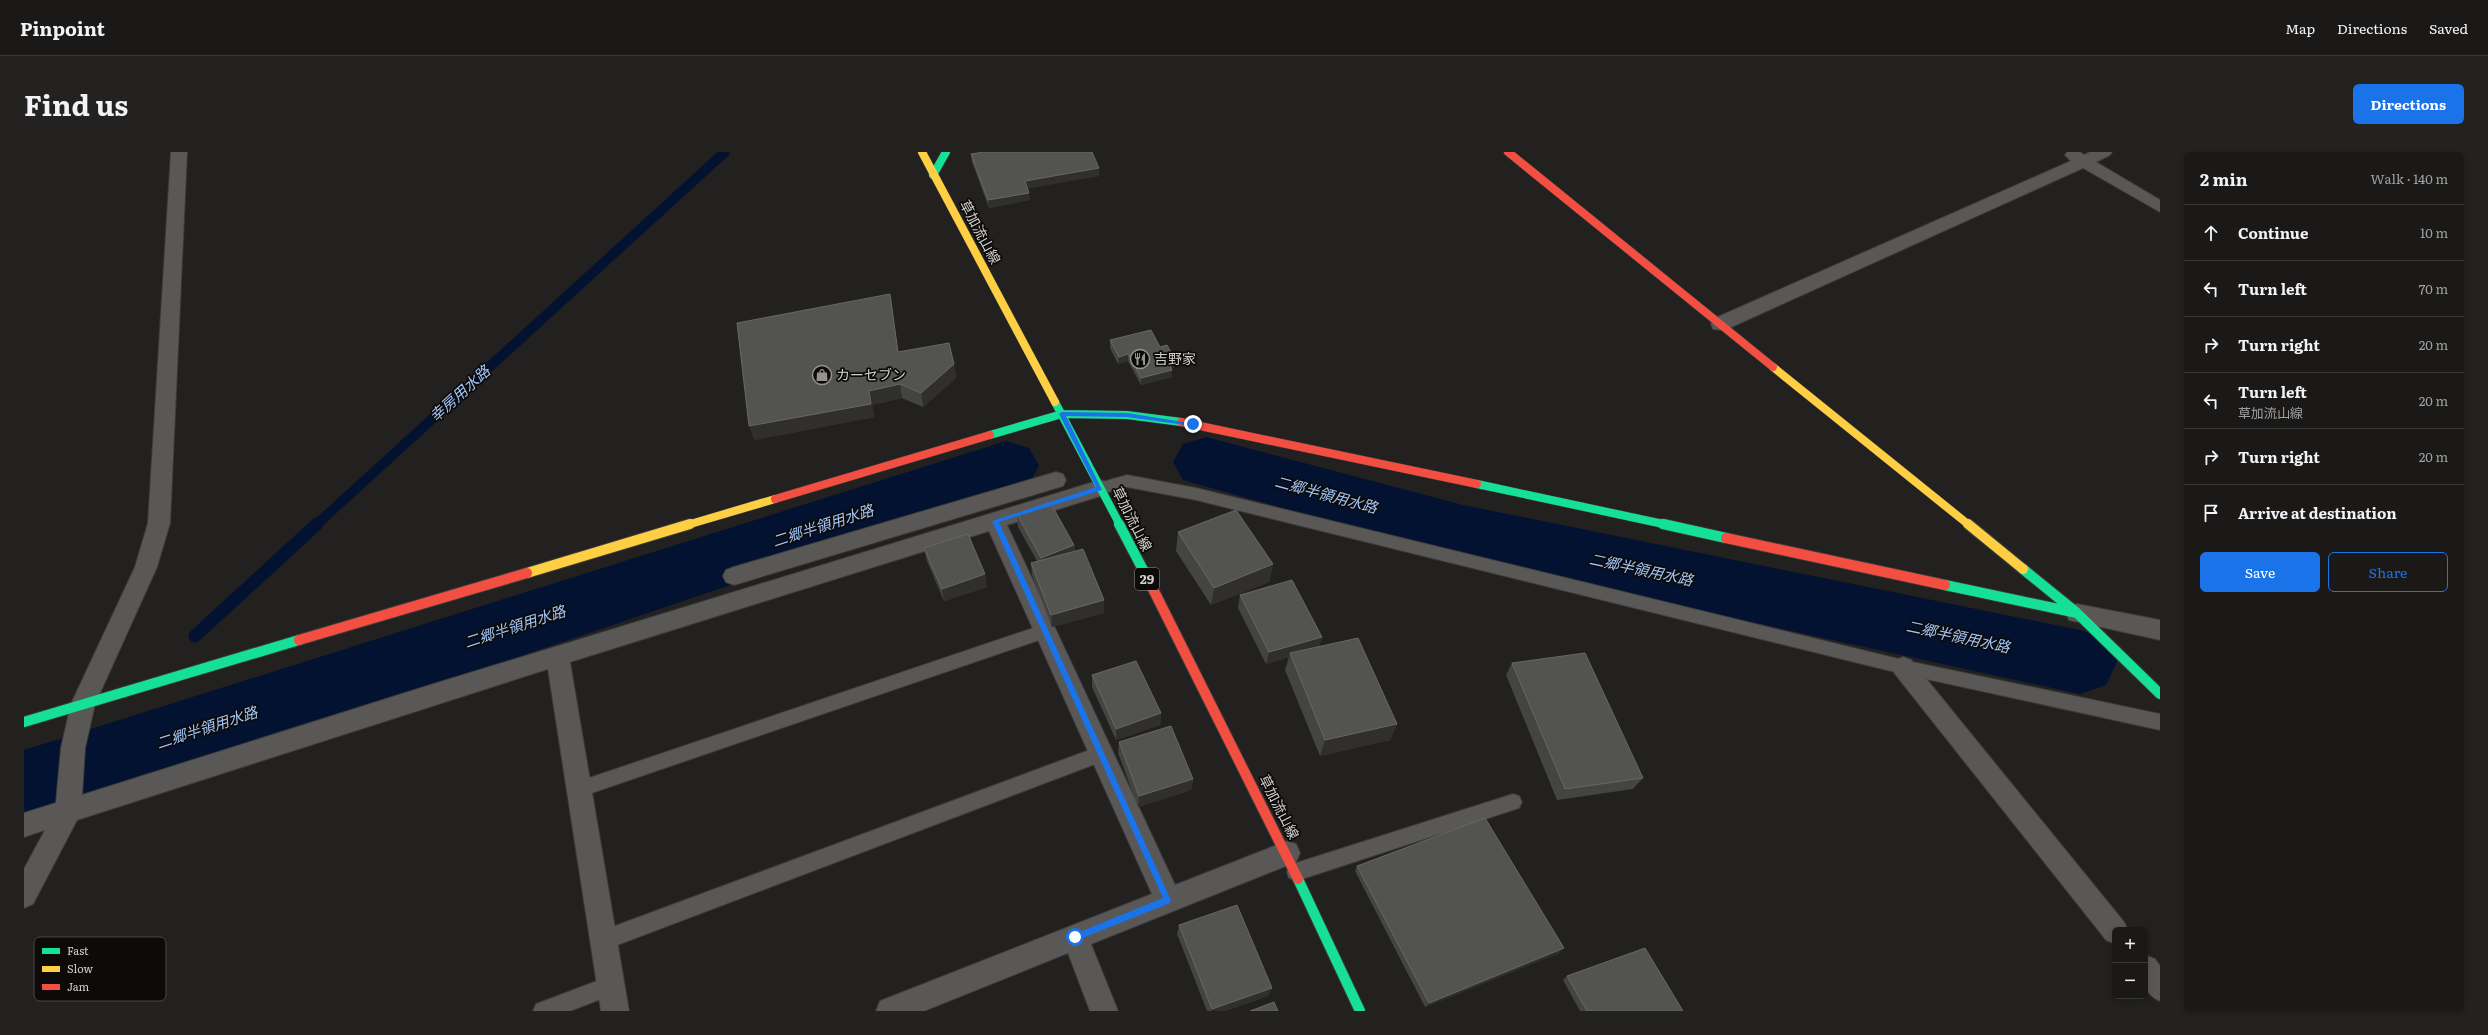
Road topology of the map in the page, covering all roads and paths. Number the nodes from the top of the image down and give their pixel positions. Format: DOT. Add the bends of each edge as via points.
graph roads {
  1 [pos="179,152"];
  2 [pos="922,152"];
  3 [pos="946,152"];
  4 [pos="1508,152"];
  5 [pos="2068,152"];
  6 [pos="2104,152"];
  7 [pos="2084,161"];
  8 [pos="933,175"];
  9 [pos="2160,206"];
  10 [pos="1720,324"];
  11 [pos="1062,414"];
  12 [pos="1056,480"];
  13 [pos="1100,488"];
  14 [pos="996,521"];
  15 [pos="734,576"];
  16 [pos="2077,613"];
  17 [pos="2160,630"];
  18 [pos="1046,631"];
  19 [pos="558,657"];
  20 [pos="1903,667"];
  21 [pos="2160,694"];
  22 [pos="83,704"];
  23 [pos="24,722"];
  24 [pos="2160,722"];
  25 [pos="1100,754"];
  26 [pos="580,789"];
  27 [pos="1513,802"];
  28 [pos="68,811"];
  29 [pos="24,825"];
  30 [pos="1291,863"];
  31 [pos="24,895"];
  32 [pos="1168,900"];
  33 [pos="2112,927"];
  34 [pos="1075,937"];
  35 [pos="604,940"];
  36 [pos="2148,973"];
  37 [pos="610,986"];
  38 [pos="2160,987"];
  39 [pos="543,1011"];
  40 [pos="614,1011"];
  41 [pos="890,1011"];
  42 [pos="1104,1011"];
  43 [pos="1360,1011"];
  1 -- 22 [label="street" via="159,523 146,567"];
  2 -- 8 [label="street, 草加流山線 / 29"];
  3 -- 8 [label="street"];
  4 -- 10 [label="street"];
  5 -- 7 [label="street"];
  6 -- 7 [label="street"];
  7 -- 9 [label="street"];
  7 -- 10 [label="street"];
  8 -- 11 [label="street, 草加流山線 / 29"];
  10 -- 16 [label="street"];
  11 -- 13 [label="street, 草加流山線 / 29"];
  11 -- 16 [label="street" via="1127,415 1193,424"];
  11 -- 22 [label="street"];
  12 -- 15 [label="street"];
  13 -- 14 [label="street"];
  13 -- 20 [label="lane" via="1127,481 1189,492"];
  13 -- 30 [label="street, 草加流山線 / 29"];
  14 -- 18 [label="street"];
  14 -- 19 [label="street"];
  16 -- 17 [label="street"];
  16 -- 21 [label="street"];
  18 -- 25 [label="street"];
  18 -- 26 [label="lane"];
  19 -- 26 [label="street"];
  19 -- 28 [label="street" via="328,726"];
  20 -- 24 [label="lane"];
  20 -- 33 [label="street"];
  22 -- 23 [label="street"];
  22 -- 28 [label="street" via="73,750"];
  25 -- 32 [label="street"];
  25 -- 35 [label="lane"];
  26 -- 35 [label="street"];
  27 -- 30 [label="lane"];
  28 -- 29 [label="street"];
  28 -- 31 [label="street"];
  30 -- 32 [label="street"];
  30 -- 43 [label="street, 草加流山線 / 29"];
  32 -- 34 [label="street"];
  34 -- 41 [label="street"];
  34 -- 42 [label="street"];
  35 -- 37 [label="street"];
  36 -- 38 [label="street"];
  37 -- 39 [label="lane"];
  37 -- 40 [label="street"];
}
